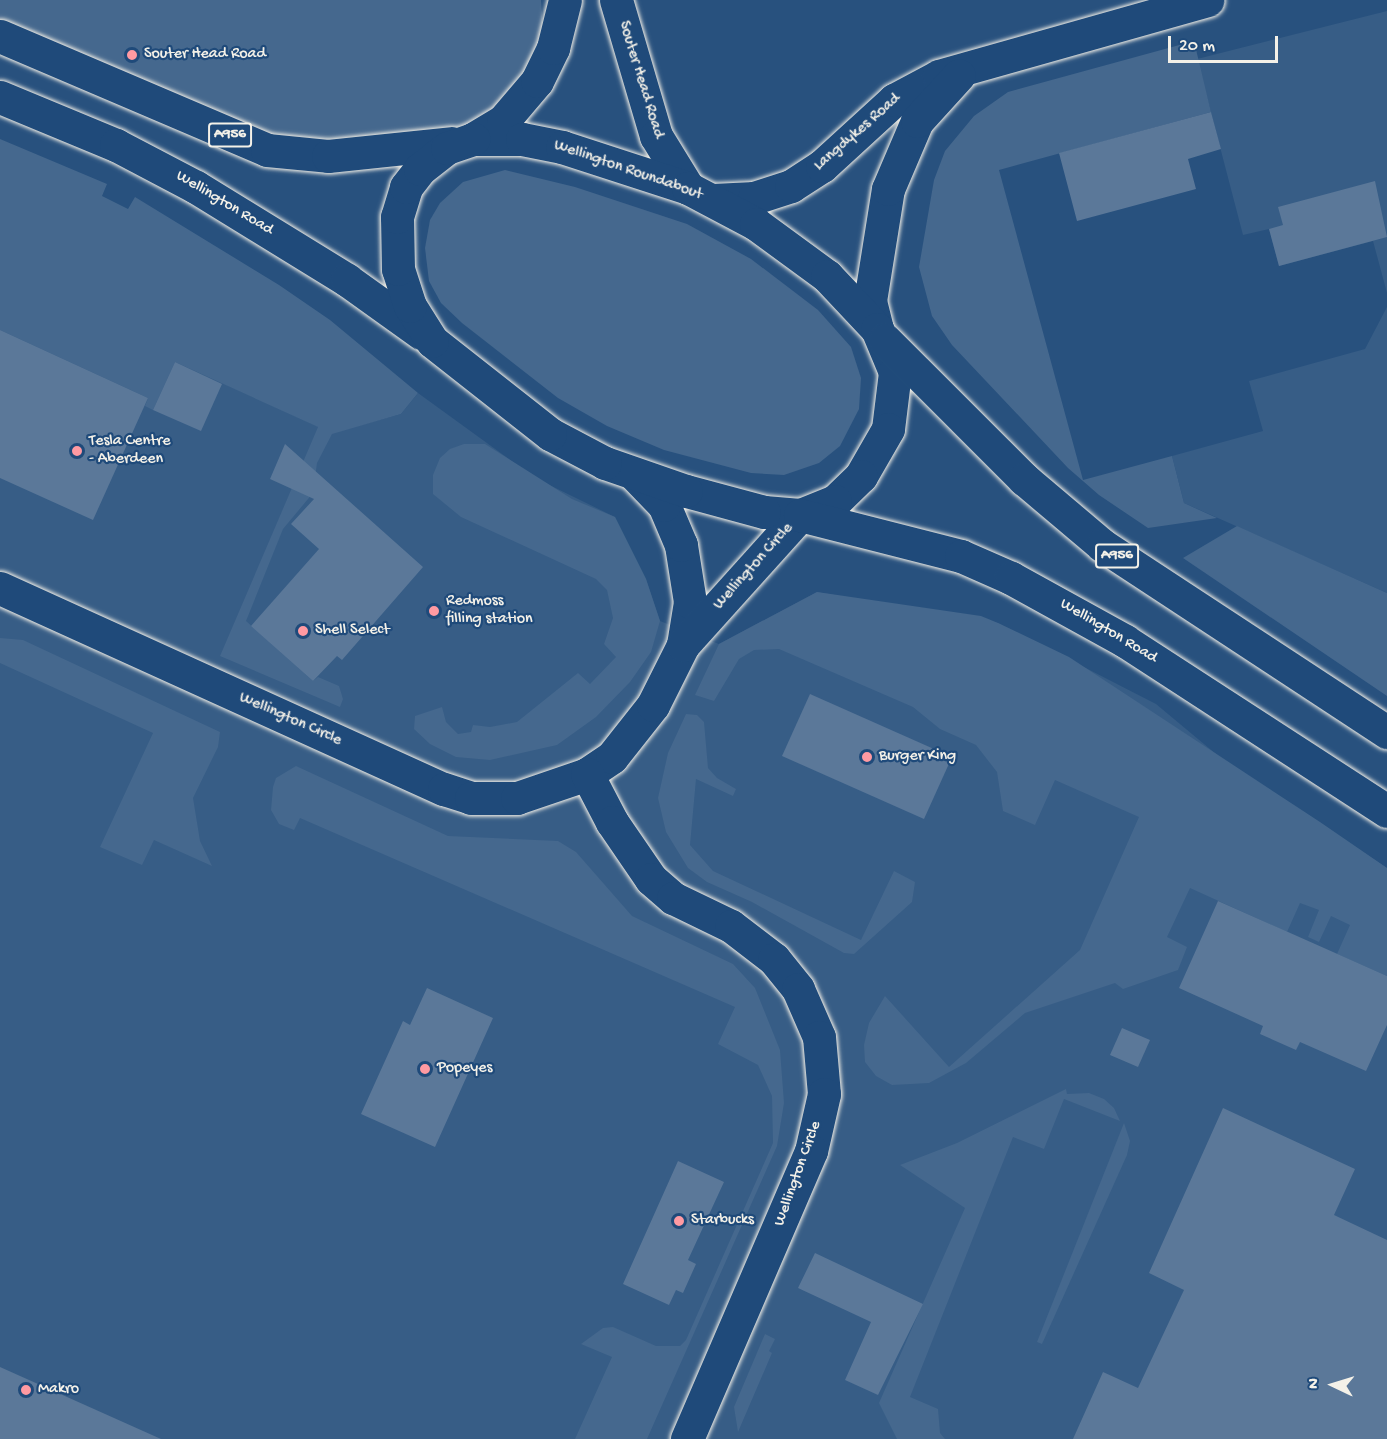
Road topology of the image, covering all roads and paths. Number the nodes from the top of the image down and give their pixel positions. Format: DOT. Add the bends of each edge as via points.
graph roads {
  1 [pos="565,0"];
  2 [pos="616,0"];
  3 [pos="1207,0"];
  4 [pos="0,36"];
  5 [pos="967,68"];
  6 [pos="0,97"];
  7 [pos="466,141"];
  8 [pos="700,194"];
  9 [pos="879,333"];
  10 [pos="432,341"];
  11 [pos="634,474"];
  12 [pos="800,516"];
  13 [pos="0,588"];
  14 [pos="683,645"];
  15 [pos="1387,732"];
  16 [pos="587,774"];
  17 [pos="1387,811"];
  18 [pos="687,1439"];
  1 -- 7 [label="main road" via="553,48 537,81 509,116"];
  2 -- 8 [label="main road, Souter Head Road" via="656,136"];
  3 -- 5 [label="main road, Langdykes Road"];
  4 -- 7 [label="main road, A956" via="267,150 328,156"];
  5 -- 8 [label="main road, Langdykes Road" via="908,91 822,166 791,186 754,198"];
  5 -- 9 [label="main road, Langdykes Road" via="917,120 900,155 883,209 872,276 870,301"];
  6 -- 10 [label="main road, Wellington Road / A956" via="116,145 196,187 347,280"];
  7 -- 8 [label="main road, Wellington Roundabout / A956" via="501,138 552,144"];
  7 -- 10 [label="main road, Wellington Roundabout / A956" via="429,160 412,179 403,196 394,234 404,288"];
  8 -- 9 [label="main road, Wellington Roundabout / A956" via="756,224 814,265"];
  9 -- 12 [label="main road, Wellington Roundabout / A956" via="893,363 895,391 881,446 847,491 820,510"];
  9 -- 15 [label="main road, A956" via="1024,479 1086,532 1159,585"];
  10 -- 11 [label="main road, Wellington Roundabout / A956" via="491,392 550,434"];
  11 -- 12 [label="main road, Wellington Roundabout / A956" via="764,512"];
  11 -- 14 [label="main road, Wellington Circle" via="664,505 681,545 690,593"];
  12 -- 14 [label="main road, Wellington Circle"];
  12 -- 17 [label="main road, Wellington Road / A956" via="961,556 1032,588 1142,652"];
  13 -- 16 [label="main road, Wellington Circle" via="471,798 517,798"];
  14 -- 16 [label="main road, Wellington Circle" via="670,676 634,732 612,757"];
  16 -- 18 [label="main road, Wellington Circle" via="616,830 651,879 673,898 731,926 774,958 798,989 819,1037 824,1094 811,1151"];
}
